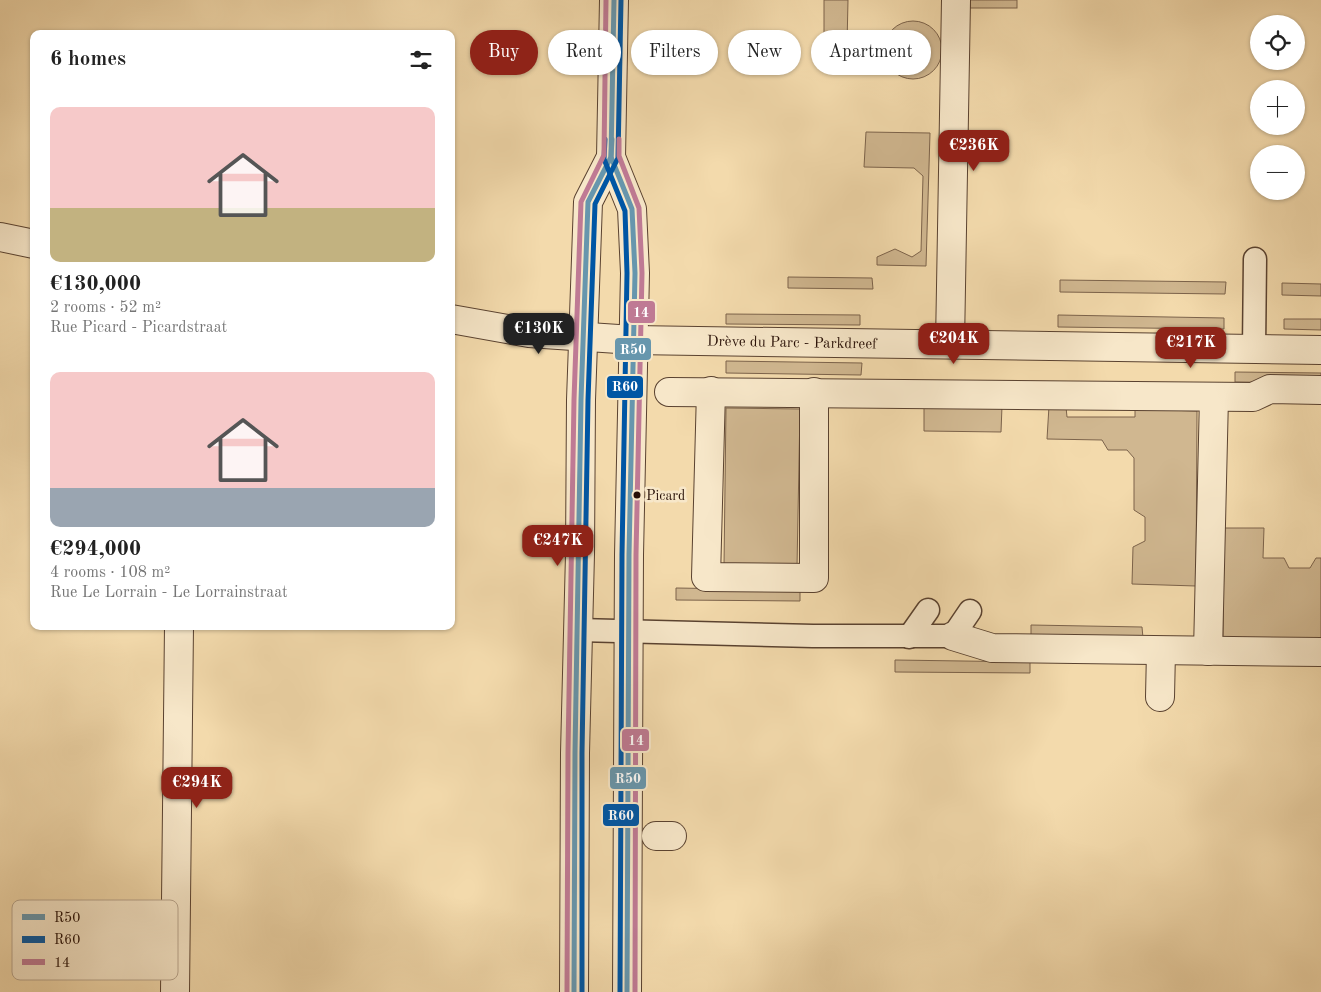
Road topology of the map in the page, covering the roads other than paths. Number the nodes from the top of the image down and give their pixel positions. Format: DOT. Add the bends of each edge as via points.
graph roads {
  1 [pos="614,0"];
  2 [pos="956,0"];
  3 [pos="611,157"];
  4 [pos="0,237"];
  5 [pos="30,243"];
  6 [pos="1255,259"];
  7 [pos="455,320"];
  8 [pos="583,337"];
  9 [pos="633,340"];
  10 [pos="950,344"];
  11 [pos="1254,349"];
  12 [pos="1321,350"];
  13 [pos="1321,390"];
  14 [pos="711,391"];
  15 [pos="668,392"];
  16 [pos="814,392"];
  17 [pos="1214,397"];
  18 [pos="928,610"];
  19 [pos="970,611"];
  20 [pos="179,630"];
  21 [pos="578,630"];
  22 [pos="630,632"];
  23 [pos="953,636"];
  24 [pos="910,637"];
  25 [pos="1161,651"];
  26 [pos="1208,651"];
  27 [pos="1321,652"];
  28 [pos="1160,697"];
  29 [pos="176,900"];
  30 [pos="574,992"];
  31 [pos="627,992"];
  1 -- 3 [label="street"];
  2 -- 10 [label="street"];
  3 -- 8 [label="street" via="588,202"];
  3 -- 9 [label="street" via="632,209 635,273"];
  4 -- 5 [label="street"];
  6 -- 11 [label="lane"];
  7 -- 8 [label="street, Drève du Parc - Parkdreef" via="529,333"];
  8 -- 9 [label="street, Drève du Parc - Parkdreef"];
  8 -- 21 [label="street"];
  9 -- 10 [label="street, Drève du Parc - Parkdreef"];
  9 -- 22 [label="street"];
  10 -- 11 [label="street, Drève du Parc - Parkdreef"];
  11 -- 12 [label="street, Drève du Parc - Parkdreef"];
  13 -- 17 [label="street" via="1270,389 1253,397"];
  14 -- 15 [label="street"];
  14 -- 16 [label="street"];
  14 -- 16 [label="street" via="699,566 706,577 814,584"];
  16 -- 17 [label="street"];
  17 -- 26 [label="street"];
  18 -- 24 [label="lane"];
  19 -- 23 [label="lane"];
  20 -- 29 [label="street"];
  21 -- 22 [label="lane"];
  21 -- 30 [label="street"];
  22 -- 24 [label="lane"];
  22 -- 31 [label="street"];
  23 -- 24 [label="lane"];
  23 -- 25 [label="street" via="992,648"];
  25 -- 26 [label="street"];
  25 -- 28 [label="street"];
  26 -- 27 [label="street"];
}
